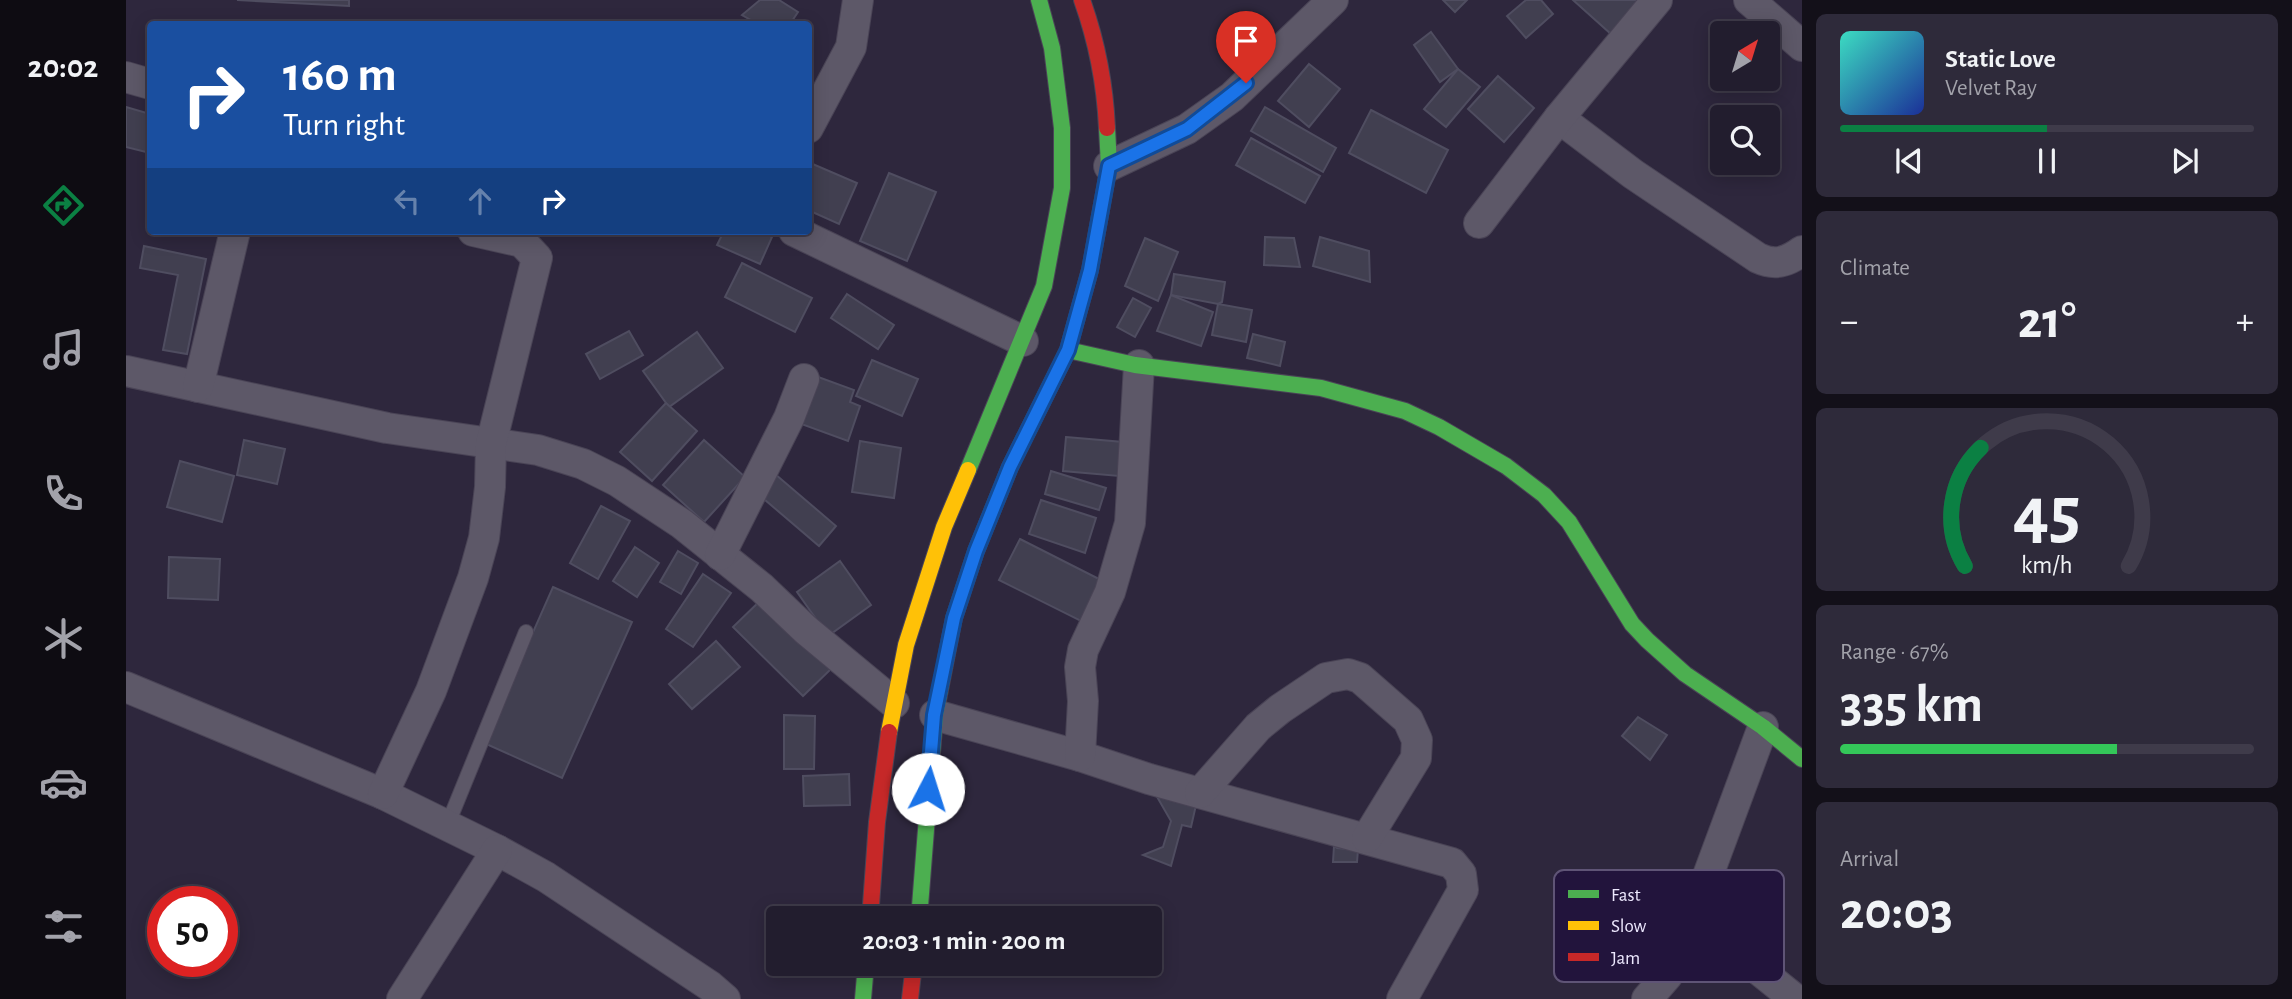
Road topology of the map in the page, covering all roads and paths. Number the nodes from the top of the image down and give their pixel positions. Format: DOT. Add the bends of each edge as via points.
graph roads {
  1 [pos="858,0"];
  2 [pos="1039,0"];
  3 [pos="1082,0"];
  4 [pos="1334,0"];
  5 [pos="1657,0"];
  6 [pos="1749,0"];
  7 [pos="1802,46"];
  8 [pos="126,77"];
  9 [pos="147,83"];
  10 [pos="1559,118"];
  11 [pos="812,120"];
  12 [pos="1109,166"];
  13 [pos="1479,223"];
  14 [pos="234,235"];
  15 [pos="491,235"];
  16 [pos="802,235"];
  17 [pos="1802,251"];
  18 [pos="1023,341"];
  19 [pos="1068,350"];
  20 [pos="1139,365"];
  21 [pos="126,370"];
  22 [pos="804,379"];
  23 [pos="198,387"];
  24 [pos="491,444"];
  25 [pos="720,555"];
  26 [pos="526,632"];
  27 [pos="126,687"];
  28 [pos="894,703"];
  29 [pos="934,715"];
  30 [pos="1763,727"];
  31 [pos="1080,756"];
  32 [pos="1802,759"];
  33 [pos="1200,793"];
  34 [pos="383,794"];
  35 [pos="447,826"];
  36 [pos="1367,838"];
  37 [pos="497,850"];
  38 [pos="1710,870"];
  39 [pos="871,906"];
  40 [pos="920,906"];
  41 [pos="865,976"];
  42 [pos="913,976"];
  43 [pos="1662,982"];
  44 [pos="1774,982"];
  45 [pos="718,993"];
  46 [pos="401,999"];
  47 [pos="747,999"];
  48 [pos="863,999"];
  49 [pos="910,999"];
  50 [pos="1402,999"];
  51 [pos="1647,999"];
  52 [pos="1795,999"];
  1 -- 11 [label="street" via="851,47"];
  2 -- 18 [label="main road" via="1052,48 1061,115 1062,188 1044,286"];
  3 -- 12 [label="main road" via="1101,67"];
  4 -- 12 [label="street" via="1232,97 1187,129"];
  5 -- 10 [label="street"];
  6 -- 7 [label="street"];
  8 -- 9 [label="street"];
  10 -- 13 [label="street"];
  10 -- 17 [label="street" via="1758,258 1783,262"];
  12 -- 19 [label="main road" via="1090,270"];
  14 -- 23 [label="street"];
  15 -- 24 [label="street" via="522,242 537,258"];
  16 -- 18 [label="street"];
  18 -- 28 [label="main road" via="944,527 906,645"];
  19 -- 20 [label="main road"];
  19 -- 29 [label="main road" via="1010,467 976,551 954,618"];
  20 -- 30 [label="main road" via="1344,394 1439,426 1544,495 1569,522 1632,624 1647,640 1685,674"];
  20 -- 31 [label="street" via="1130,523 1110,592 1083,650"];
  21 -- 23 [label="street"];
  22 -- 25 [label="street"];
  23 -- 24 [label="street" via="387,428"];
  24 -- 25 [label="street" via="538,450 583,464 682,524"];
  24 -- 34 [label="street" via="484,538 474,578 431,691"];
  25 -- 28 [label="street"];
  26 -- 35 [label="lane"];
  27 -- 34 [label="street"];
  28 -- 39 [label="main road"];
  29 -- 31 [label="street"];
  29 -- 40 [label="main road"];
  30 -- 32 [label="main road"];
  30 -- 38 [label="street"];
  31 -- 33 [label="street"];
  33 -- 36 [label="street"];
  33 -- 36 [label="street" via="1258,727 1280,709 1326,678 1348,674 1360,678 1408,720 1418,740 1416,758"];
  34 -- 35 [label="street"];
  35 -- 37 [label="street"];
  36 -- 50 [label="street" via="1452,863 1464,881"];
  37 -- 45 [label="street" via="546,877"];
  37 -- 46 [label="street"];
  41 -- 48 [label="main road"];
  42 -- 49 [label="main road"];
  43 -- 51 [label="street"];
  44 -- 52 [label="street"];
  45 -- 47 [label="street"];
}
